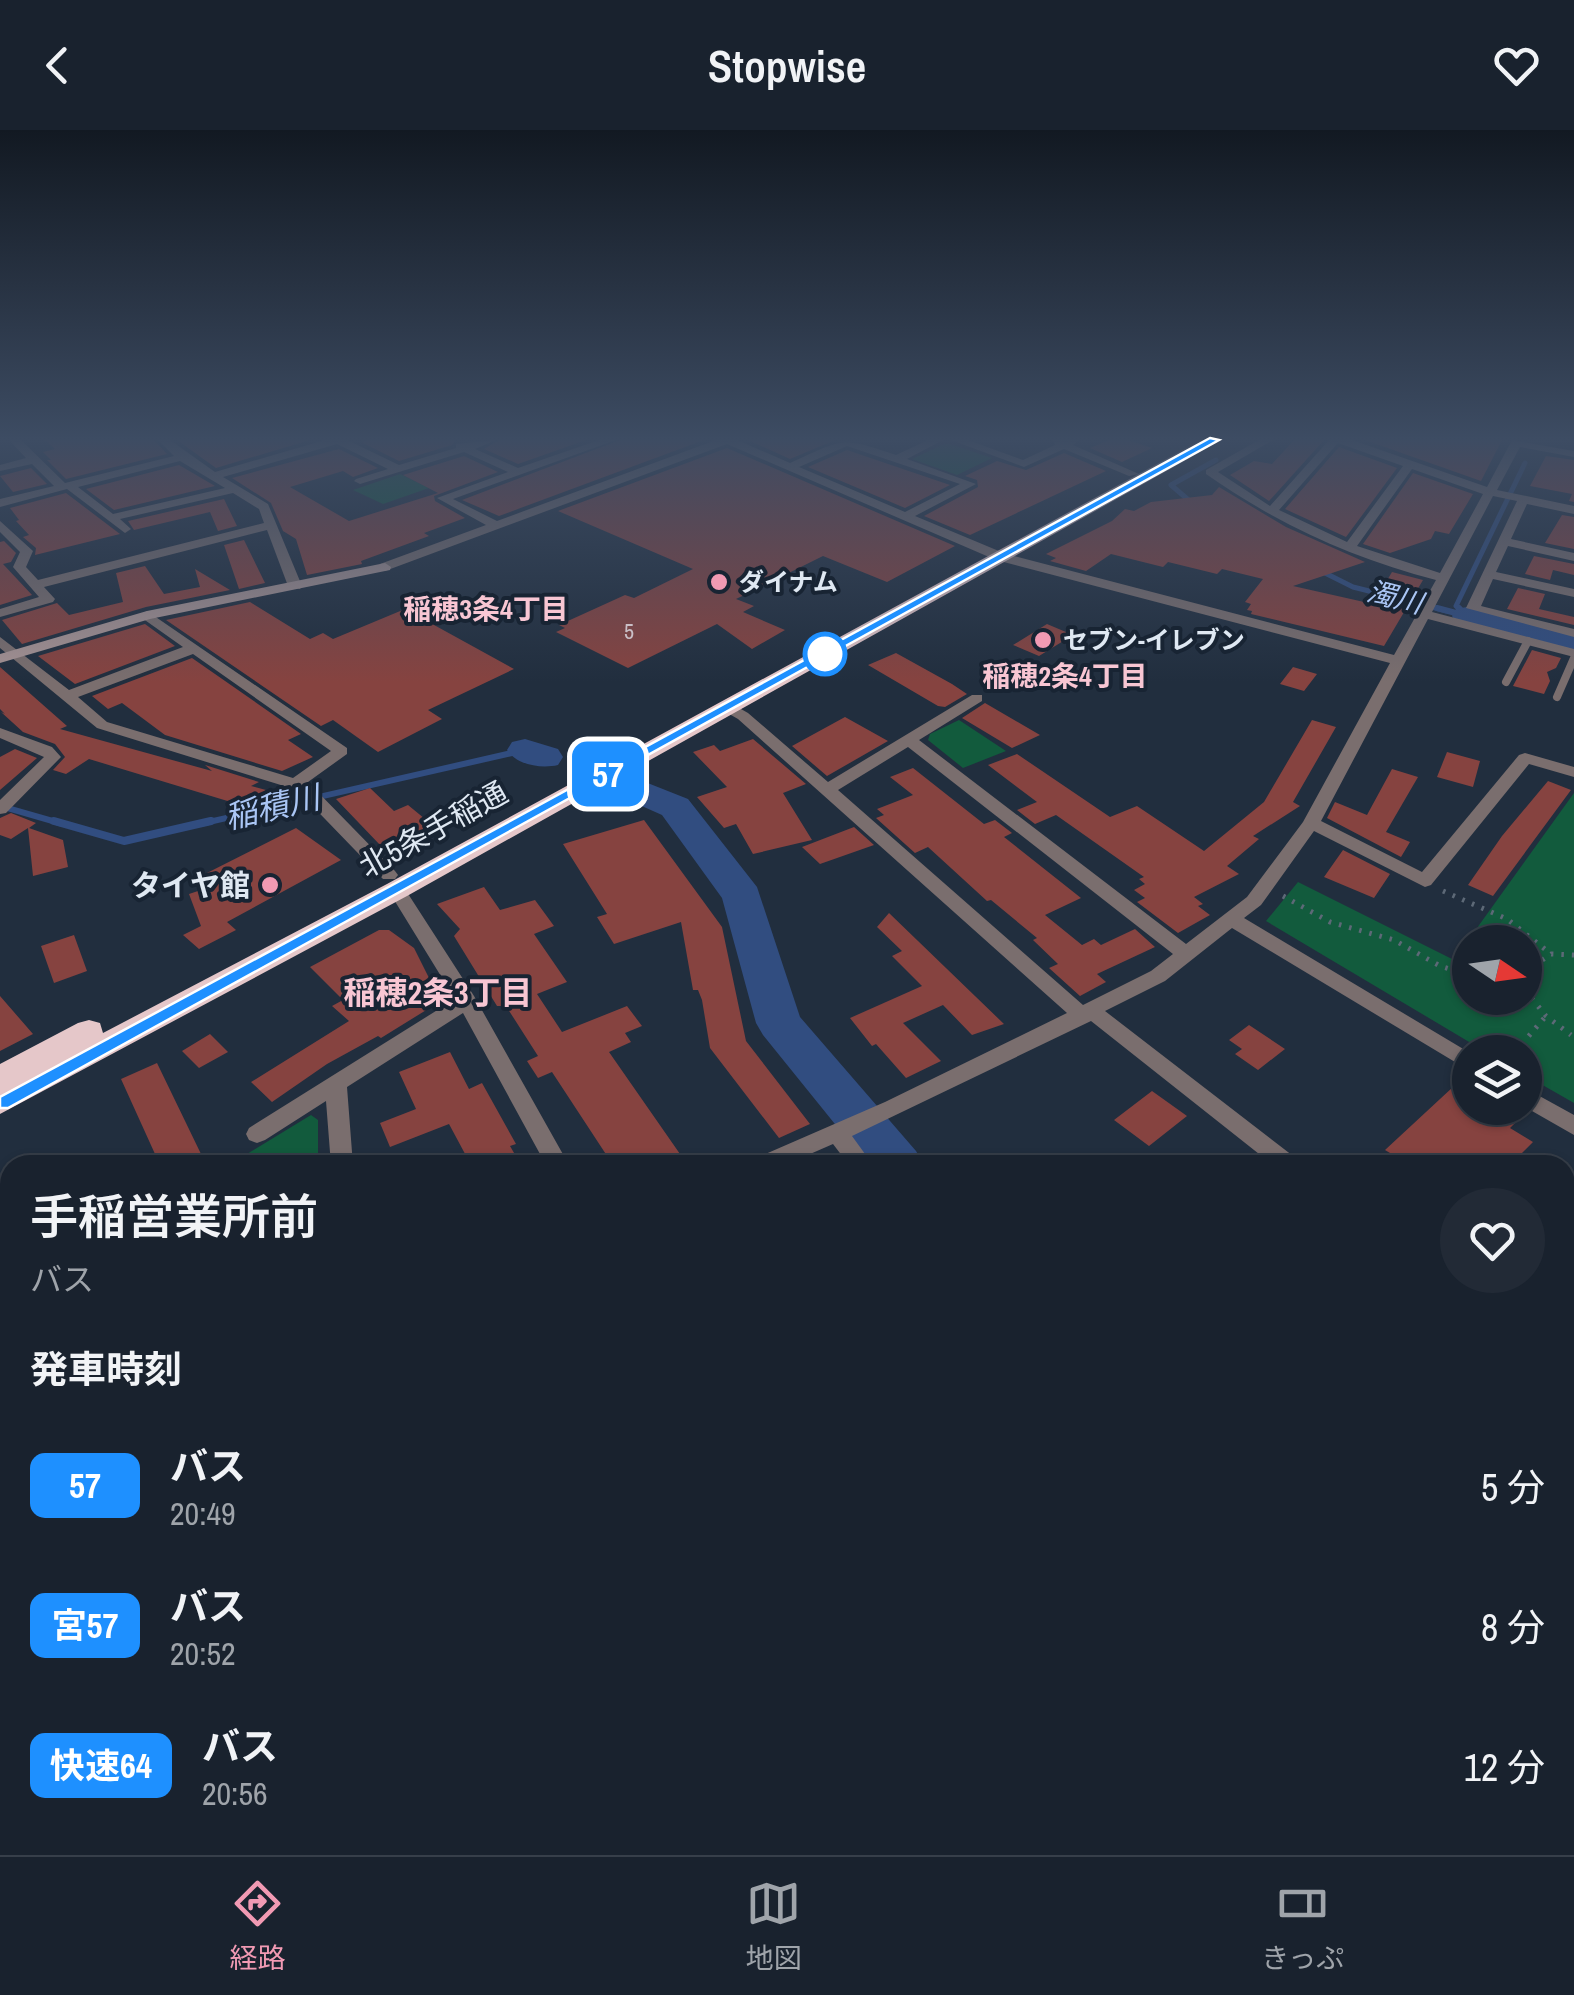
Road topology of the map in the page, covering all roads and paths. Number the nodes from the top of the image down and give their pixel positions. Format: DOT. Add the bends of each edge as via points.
graph roads {
  1 [pos="113,520"];
  2 [pos="269,520"];
  3 [pos="486,520"];
  4 [pos="511,520"];
  5 [pos="913,520"];
  6 [pos="1052,520"];
  7 [pos="1059,520"];
  8 [pos="1294,520"];
  9 [pos="1370,520"];
  10 [pos="1475,520"];
  11 [pos="1509,520"];
  12 [pos="0,525"];
  13 [pos="271,525"];
  14 [pos="496,526"];
  15 [pos="125,530"];
  16 [pos="1504,541"];
  17 [pos="1350,548"];
  18 [pos="994,554"];
  19 [pos="1574,557"];
  20 [pos="19,567"];
  21 [pos="385,567"];
  22 [pos="0,572"];
  23 [pos="1489,574"];
  24 [pos="1445,578"];
  25 [pos="35,585"];
  26 [pos="295,586"];
  27 [pos="1574,593"];
  28 [pos="1428,608"];
  29 [pos="0,613"];
  30 [pos="148,616"];
  31 [pos="1574,634"];
  32 [pos="0,641"];
  33 [pos="1528,641"];
  34 [pos="194,648"];
  35 [pos="1574,656"];
  36 [pos="6,657"];
  37 [pos="1400,661"];
  38 [pos="1506,682"];
  39 [pos="64,697"];
  40 [pos="1556,697"];
  41 [pos="977,698"];
  42 [pos="729,708"];
  43 [pos="0,732"];
  44 [pos="908,740"];
  45 [pos="1574,772"];
  46 [pos="300,785"];
  47 [pos="825,791"];
  48 [pos="6,804"];
  49 [pos="1311,823"];
  50 [pos="393,882"];
  51 [pos="1431,886"];
  52 [pos="1275,893"];
  53 [pos="1233,920"];
  54 [pos="1185,953"];
  55 [pos="1551,954"];
  56 [pos="1574,955"];
  57 [pos="1542,960"];
  58 [pos="1452,970"];
  59 [pos="467,1001"];
  60 [pos="1542,1011"];
  61 [pos="1087,1013"];
  62 [pos="1546,1016"];
  63 [pos="1570,1034"];
  64 [pos="1530,1035"];
  65 [pos="1452,1052"];
  66 [pos="0,1078"];
  67 [pos="336,1084"];
  68 [pos="0,1102"];
  69 [pos="1542,1106"];
  70 [pos="1574,1126"];
  71 [pos="840,1130"];
  72 [pos="257,1134"];
  73 [pos="341,1155"];
  74 [pos="552,1155"];
  75 [pos="784,1155"];
  76 [pos="856,1155"];
  77 [pos="1277,1155"];
  1 -- 15 [label="street"];
  2 -- 13 [label="street"];
  3 -- 14 [label="street"];
  4 -- 14 [label="street"];
  5 -- 18 [label="street"];
  6 -- 18 [label="highway, 北5条手稲通"];
  7 -- 18 [label="highway, 北5条手稲通"];
  8 -- 17 [label="street"];
  9 -- 17 [label="street"];
  10 -- 24 [label="street"];
  11 -- 16 [label="street"];
  12 -- 20 [label="street" via="26,551"];
  13 -- 25 [label="street"];
  13 -- 26 [label="street"];
  14 -- 21 [label="street"];
  16 -- 19 [label="street"];
  16 -- 23 [label="street"];
  17 -- 24 [label="street"];
  18 -- 37 [label="street"];
  18 -- 42 [label="highway, 北5条手稲通"];
  18 -- 50 [label="highway, 北5条手稲通"];
  20 -- 22 [label="street"];
  20 -- 25 [label="street"];
  21 -- 26 [label="street"];
  23 -- 27 [label="street"];
  23 -- 31 [label="street" via="1473,608"];
  24 -- 28 [label="street"];
  25 -- 29 [label="street" via="48,600"];
  26 -- 30 [label="street"];
  28 -- 33 [label="street"];
  28 -- 37 [label="street"];
  30 -- 34 [label="street"];
  30 -- 36 [label="street"];
  32 -- 36 [label="street"];
  33 -- 35 [label="street"];
  33 -- 38 [label="lane"];
  34 -- 39 [label="street"];
  34 -- 46 [label="street" via="342,751"];
  35 -- 40 [label="lane"];
  36 -- 39 [label="street"];
  37 -- 49 [label="street"];
  39 -- 46 [label="street" via="102,725"];
  41 -- 44 [label="street"];
  42 -- 47 [label="street"];
  42 -- 50 [label="highway, 北5条手稲通"];
  43 -- 48 [label="street" via="53,757"];
  44 -- 47 [label="street"];
  44 -- 54 [label="street"];
  45 -- 49 [label="street" via="1525,758 1424,881"];
  46 -- 50 [label="street"];
  47 -- 61 [label="street"];
  49 -- 53 [label="street"];
  50 -- 59 [label="street"];
  50 -- 66 [label="highway, 北5条手稲通"];
  50 -- 68 [label="highway, 北5条手稲通"];
  51 -- 55 [label="path" via="1507,919"];
  52 -- 58 [label="path"];
  53 -- 54 [label="street"];
  53 -- 65 [label="street"];
  54 -- 61 [label="street" via="1158,976"];
  55 -- 56 [label="path"];
  55 -- 57 [label="path"];
  59 -- 67 [label="street"];
  59 -- 74 [label="street"];
  60 -- 62 [label="path"];
  61 -- 71 [label="street"];
  61 -- 77 [label="street"];
  62 -- 63 [label="path"];
  62 -- 64 [label="path"];
  67 -- 72 [label="street"];
  67 -- 73 [label="street"];
  69 -- 70 [label="street"];
  71 -- 75 [label="street"];
  71 -- 76 [label="street"];
}
